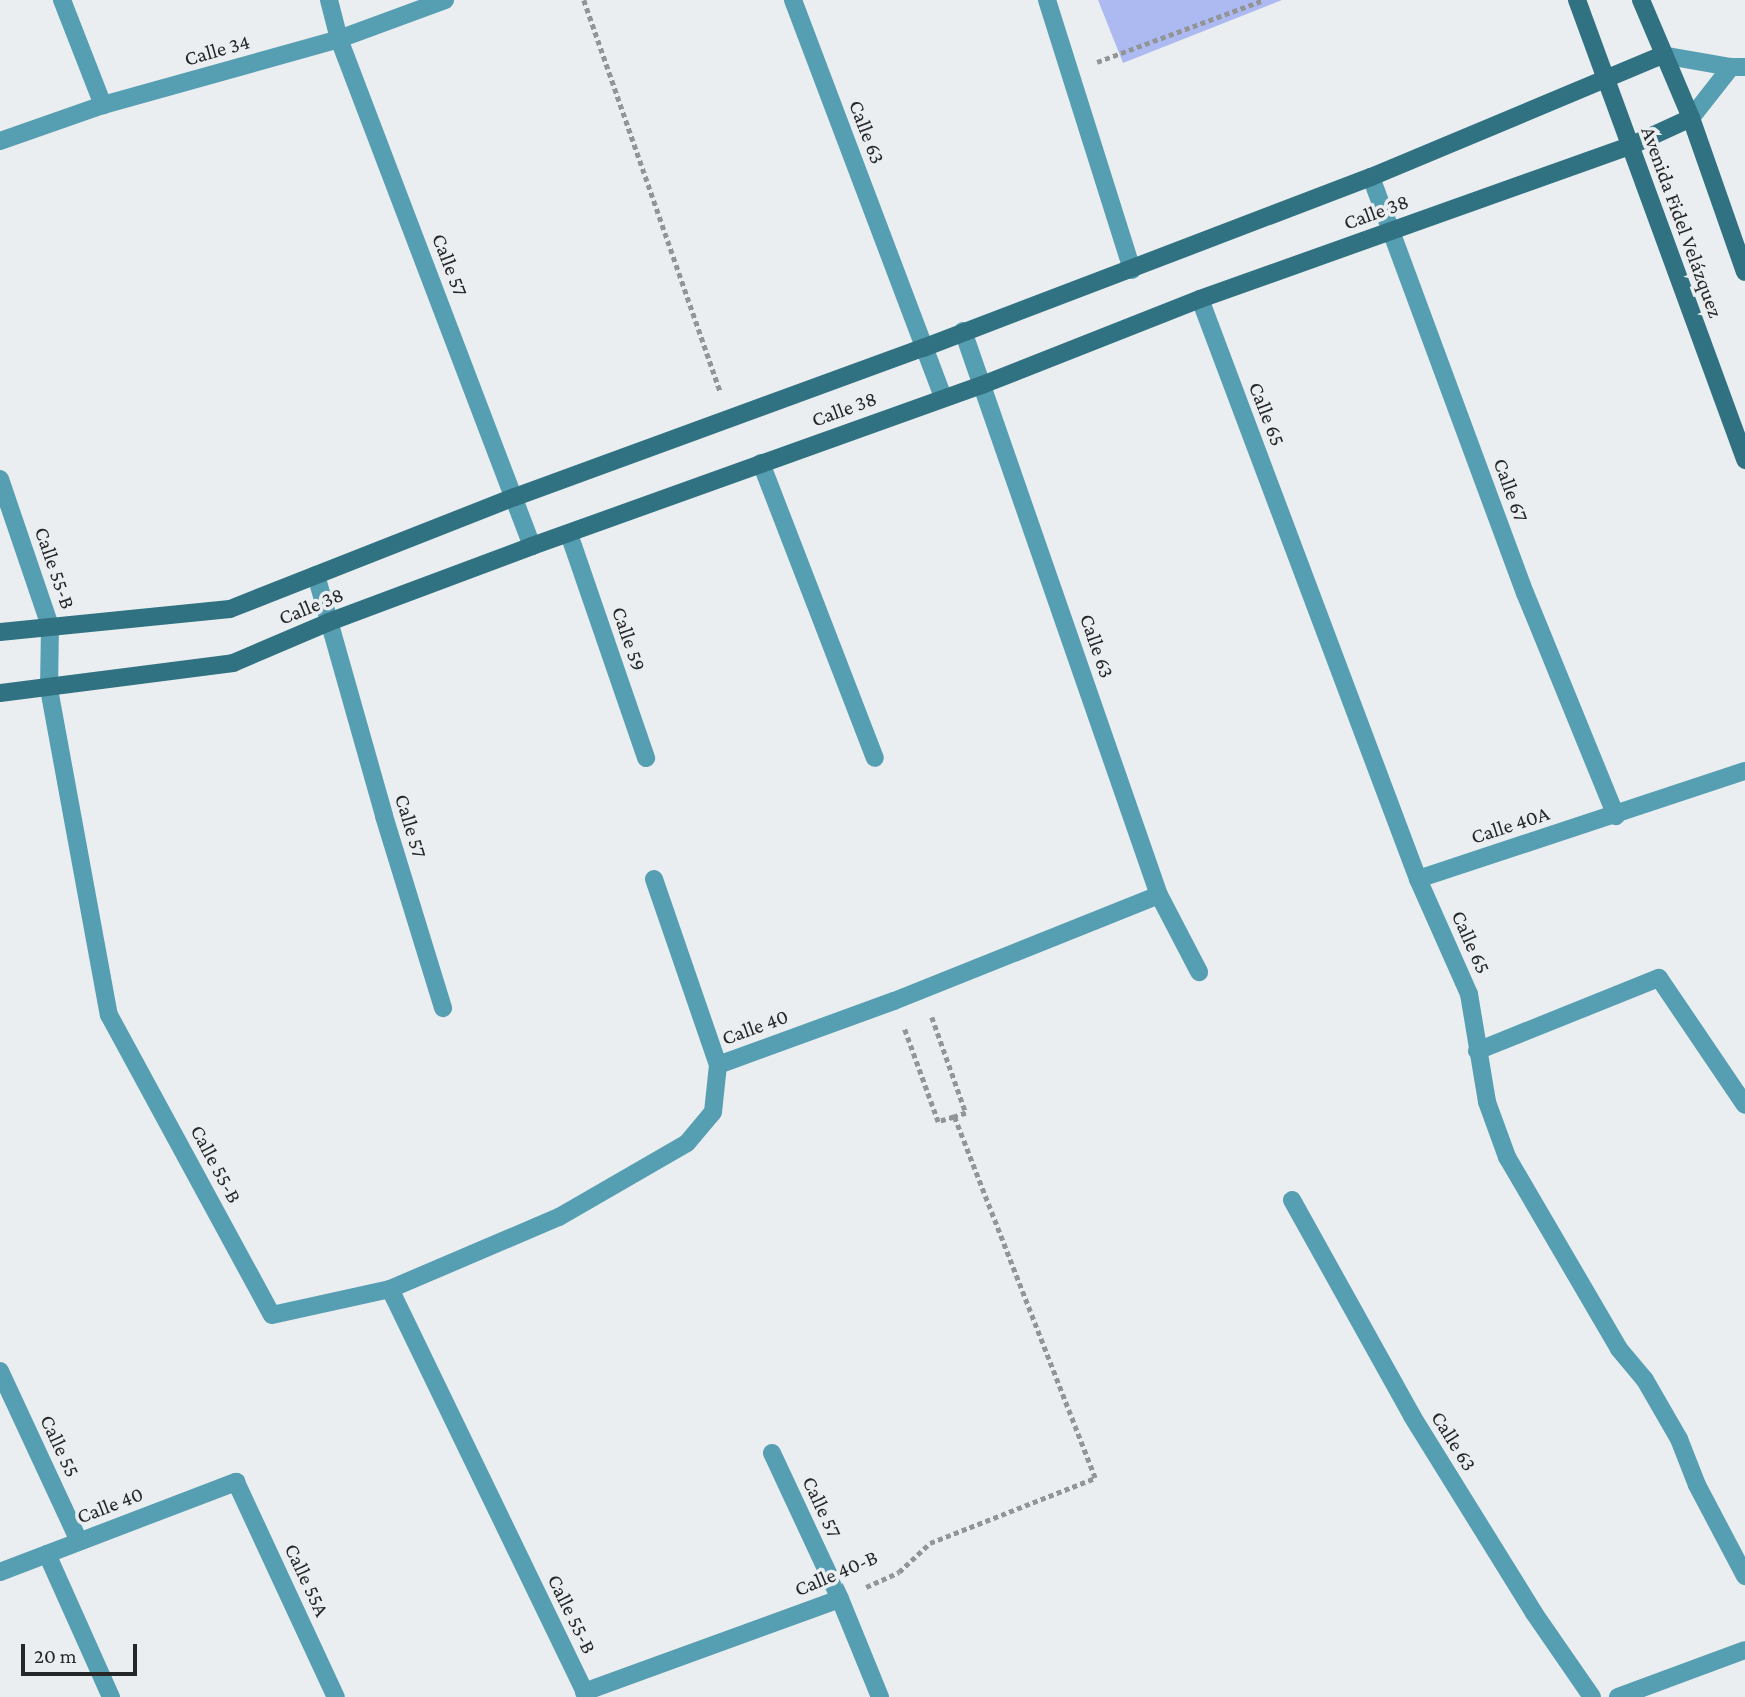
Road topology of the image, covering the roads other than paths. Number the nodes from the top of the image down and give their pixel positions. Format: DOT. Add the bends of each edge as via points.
graph roads {
  1 [pos="62,0"];
  2 [pos="329,0"];
  3 [pos="445,0"];
  4 [pos="793,0"];
  5 [pos="1047,0"];
  6 [pos="1577,0"];
  7 [pos="1641,0"];
  8 [pos="338,39"];
  9 [pos="1662,55"];
  10 [pos="1738,67"];
  11 [pos="1606,80"];
  12 [pos="103,105"];
  13 [pos="1691,118"];
  14 [pos="0,141"];
  15 [pos="1630,146"];
  16 [pos="1371,177"];
  17 [pos="1392,230"];
  18 [pos="1132,270"];
  19 [pos="1745,272"];
  20 [pos="1200,299"];
  21 [pos="963,331"];
  22 [pos="923,348"];
  23 [pos="982,385"];
  24 [pos="943,397"];
  25 [pos="1745,460"];
  26 [pos="761,463"];
  27 [pos="0,479"];
  28 [pos="515,497"];
  29 [pos="569,534"];
  30 [pos="532,546"];
  31 [pos="316,575"];
  32 [pos="329,622"];
  33 [pos="50,626"];
  34 [pos="0,632"];
  35 [pos="50,689"];
  36 [pos="0,693"];
  37 [pos="646,758"];
  38 [pos="875,758"];
  39 [pos="1745,771"];
  40 [pos="1616,816"];
  41 [pos="654,879"];
  42 [pos="1418,879"];
  43 [pos="1159,894"];
  44 [pos="1199,972"];
  45 [pos="443,1008"];
  46 [pos="1477,1051"];
  47 [pos="718,1065"];
  48 [pos="1745,1105"];
  49 [pos="1292,1200"];
  50 [pos="390,1289"];
  51 [pos="0,1371"];
  52 [pos="772,1453"];
  53 [pos="236,1482"];
  54 [pos="79,1541"];
  55 [pos="47,1554"];
  56 [pos="0,1572"];
  57 [pos="1745,1576"];
  58 [pos="840,1599"];
  59 [pos="1745,1650"];
  60 [pos="585,1694"];
  61 [pos="111,1697"];
  62 [pos="336,1697"];
  63 [pos="880,1697"];
  64 [pos="1592,1697"];
  65 [pos="1618,1697"];
  1 -- 12 [label="street"];
  2 -- 8 [label="street, Calle 57"];
  3 -- 8 [label="street, Calle 34"];
  4 -- 22 [label="street, Calle 63"];
  5 -- 18 [label="street"];
  6 -- 11 [label="street, Avenida Fidel Velázquez"];
  7 -- 9 [label="street, Avenida Fidel Velázquez"];
  8 -- 12 [label="street, Calle 34"];
  8 -- 28 [label="street, Calle 57"];
  9 -- 10 [label="street"];
  9 -- 11 [label="street, Calle 38"];
  9 -- 13 [label="street, Avenida Fidel Velázquez"];
  10 -- 13 [label="street"];
  11 -- 15 [label="street, Avenida Fidel Velázquez"];
  11 -- 16 [label="street, Calle 38"];
  12 -- 14 [label="street, Calle 34"];
  13 -- 15 [label="street, Calle 38"];
  13 -- 19 [label="street, Avenida Fidel Velázquez"];
  15 -- 17 [label="street, Calle 38"];
  15 -- 25 [label="street, Avenida Fidel Velázquez"];
  16 -- 17 [label="street, Calle 67"];
  16 -- 18 [label="street, Calle 38"];
  17 -- 20 [label="street, Calle 38"];
  17 -- 40 [label="street, Calle 67" via="1525,593"];
  18 -- 21 [label="street, Calle 38"];
  20 -- 23 [label="street, Calle 38"];
  20 -- 42 [label="street, Calle 65"];
  21 -- 22 [label="street, Calle 38"];
  21 -- 23 [label="street, Calle 63"];
  22 -- 24 [label="street, Calle 63"];
  22 -- 28 [label="street, Calle 38"];
  23 -- 24 [label="street, Calle 38"];
  23 -- 43 [label="street, Calle 63"];
  24 -- 26 [label="street, Calle 38"];
  26 -- 29 [label="street, Calle 38"];
  26 -- 38 [label="street"];
  27 -- 33 [label="street, Calle 55-B"];
  28 -- 30 [label="street, Calle 57"];
  28 -- 31 [label="street, Calle 38"];
  29 -- 30 [label="street, Calle 38"];
  29 -- 37 [label="street, Calle 59"];
  30 -- 32 [label="street, Calle 38"];
  31 -- 32 [label="street, Calle 57"];
  31 -- 33 [label="street, Calle 38" via="230,609"];
  32 -- 35 [label="street, Calle 38" via="233,663"];
  32 -- 45 [label="street, Calle 57"];
  33 -- 34 [label="street, Calle 38"];
  33 -- 35 [label="street, Calle 55-B"];
  35 -- 36 [label="street, Calle 38"];
  35 -- 50 [label="street, Calle 55-B" via="110,1015 272,1315"];
  39 -- 40 [label="street, Calle 40A"];
  40 -- 42 [label="street, Calle 40A"];
  41 -- 47 [label="street"];
  42 -- 46 [label="street, Calle 65" via="1469,994"];
  43 -- 44 [label="street, Calle 63"];
  43 -- 47 [label="street, Calle 40" via="894,1001"];
  46 -- 48 [label="street" via="1659,978"];
  46 -- 57 [label="street, Calle 65" via="1487,1102 1507,1157 1619,1349 1646,1380"];
  47 -- 50 [label="street, Calle 40" via="713,1112 687,1143 559,1217"];
  49 -- 64 [label="street, Calle 63" via="1412,1416 1534,1613"];
  50 -- 60 [label="street, Calle 55-B"];
  51 -- 54 [label="street, Calle 55"];
  52 -- 58 [label="street, Calle 57"];
  53 -- 54 [label="street, Calle 40"];
  53 -- 62 [label="street, Calle 55A"];
  54 -- 55 [label="street, Calle 40"];
  55 -- 56 [label="street, Calle 40"];
  55 -- 61 [label="street"];
  58 -- 60 [label="street, Calle 40-B"];
  58 -- 63 [label="street, Calle 57"];
  59 -- 65 [label="street"];
}
